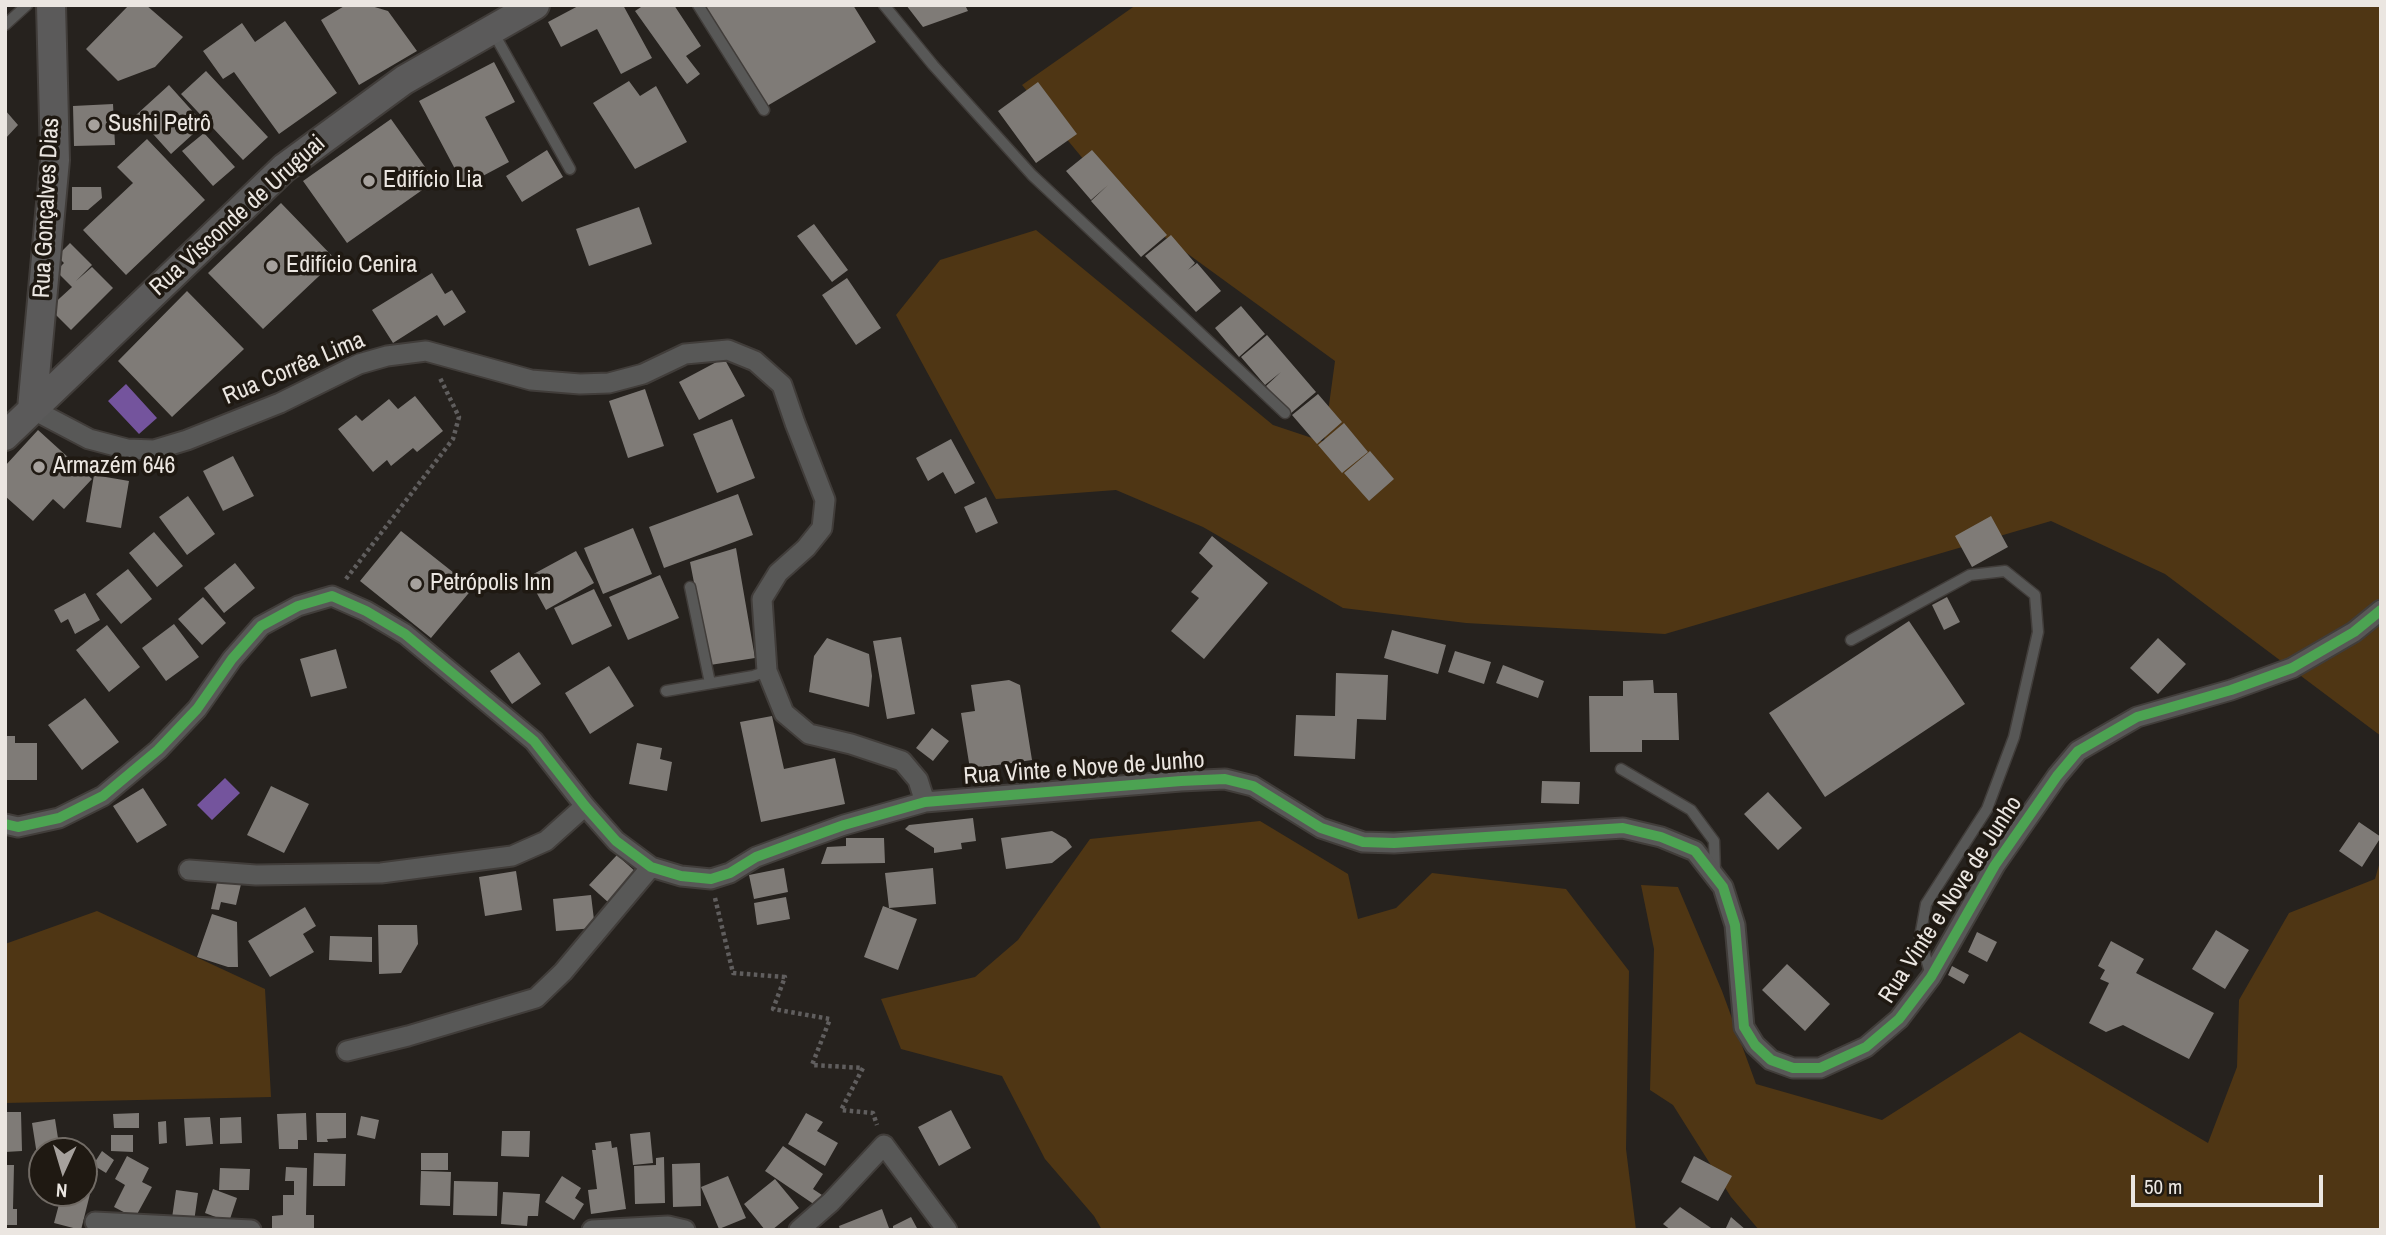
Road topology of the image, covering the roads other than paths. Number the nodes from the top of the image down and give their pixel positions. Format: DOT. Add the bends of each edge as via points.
graph roads {
  1 [pos="27,5"];
  2 [pos="51,5"];
  3 [pos="535,5"];
  4 [pos="698,5"];
  5 [pos="884,5"];
  6 [pos="5,25"];
  7 [pos="491,30"];
  8 [pos="764,110"];
  9 [pos="570,169"];
  10 [pos="32,410"];
  11 [pos="1286,413"];
  12 [pos="5,436"];
  13 [pos="690,587"];
  14 [pos="2381,610"];
  15 [pos="1851,640"];
  16 [pos="767,671"];
  17 [pos="710,683"];
  18 [pos="666,691"];
  19 [pos="1621,769"];
  20 [pos="925,802"];
  21 [pos="585,806"];
  22 [pos="5,824"];
  23 [pos="651,867"];
  24 [pos="189,870"];
  25 [pos="1715,876"];
  26 [pos="1931,977"];
  27 [pos="347,1051"];
  28 [pos="95,1222"];
  29 [pos="251,1230"];
  30 [pos="592,1230"];
  31 [pos="685,1230"];
  32 [pos="799,1230"];
  33 [pos="947,1230"];
  1 -- 6 [label="lane"];
  2 -- 10 [label="street, Rua Gonçalves Dias" via="55,160"];
  3 -- 7 [label="street, Rua Visconde de Uruguai"];
  4 -- 8 [label="lane"];
  5 -- 11 [label="lane" via="1032,175"];
  7 -- 9 [label="lane"];
  7 -- 10 [label="street, Rua Visconde de Uruguai" via="404,80 284,168"];
  10 -- 12 [label="street, Rua Visconde de Uruguai"];
  10 -- 16 [label="street, Rua Corrêa Lima" via="89,439 127,449 154,450 280,403 359,364 387,356 426,351 531,380 580,384 631,377 685,354 728,350 755,361 782,385 825,500 822,528 778,573 762,599"];
  13 -- 17 [label="lane"];
  14 -- 26 [label="street, Rua Vinte e Nove de Junho" via="2354,632 2292,667 2137,717 2078,751 1995,865"];
  15 -- 26 [label="lane" via="1970,575 2005,571 2035,595 2039,632 2014,737 1987,809 1926,904 1920,937"];
  16 -- 17 [label="lane"];
  16 -- 20 [label="street, Rua Corrêa Lima" via="784,713 809,734 902,761 918,780"];
  17 -- 18 [label="lane"];
  19 -- 25 [label="lane" via="1691,810 1714,841"];
  20 -- 23 [label="street, Rua Vinte e Nove de Junho" via="844,825 711,879"];
  20 -- 25 [label="street, Rua Vinte e Nove de Junho" via="1225,779 1253,786 1321,828 1363,842 1623,828 1695,851"];
  21 -- 22 [label="street" via="534,741 447,668 405,634 332,596 298,606 261,626 189,717 103,796 59,818 18,827"];
  21 -- 23 [label="street" via="616,841"];
  21 -- 24 [label="street" via="546,841 512,856 381,873 256,875"];
  23 -- 27 [label="street" via="564,972 536,998"];
  25 -- 26 [label="street, Rua Vinte e Nove de Junho" via="1724,887 1735,925 1744,1027 1771,1059 1794,1068 1821,1068 1867,1047 1899,1019"];
  28 -- 29 [label="street"];
  30 -- 31 [label="street" via="668,1226"];
  32 -- 33 [label="street" via="884,1146"];
}
